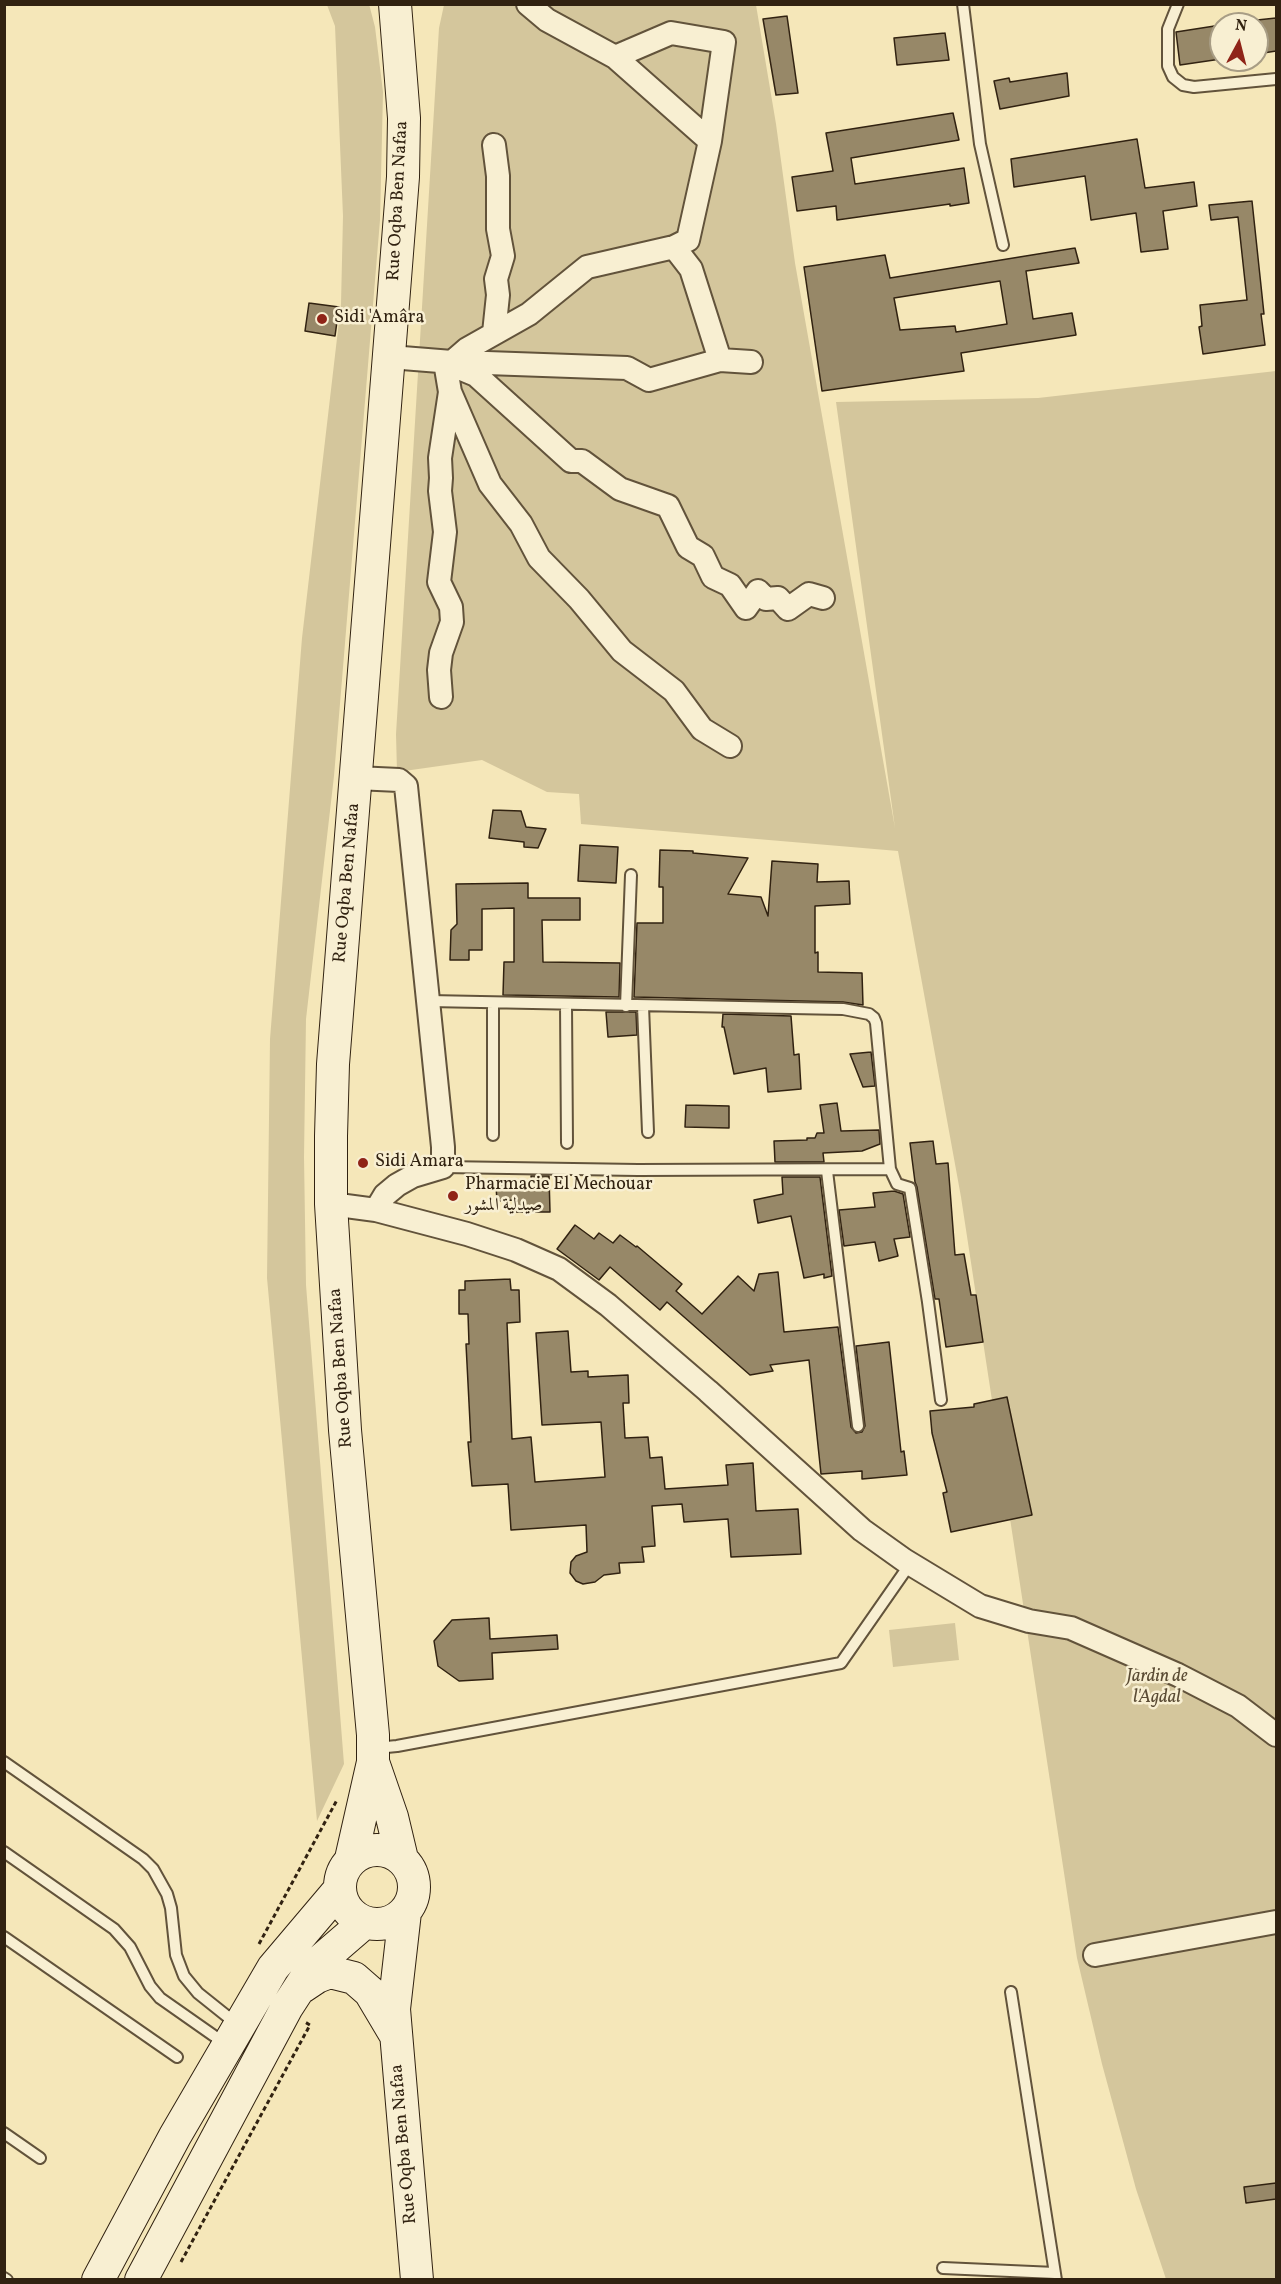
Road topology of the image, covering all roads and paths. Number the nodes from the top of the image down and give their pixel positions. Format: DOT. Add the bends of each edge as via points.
graph roads {
  1 [pos="395,4"];
  2 [pos="528,4"];
  3 [pos="963,4"];
  4 [pos="1178,4"];
  5 [pos="615,57"];
  6 [pos="1276,79"];
  7 [pos="710,141"];
  8 [pos="494,145"];
  9 [pos="1003,245"];
  10 [pos="674,247"];
  11 [pos="494,333"];
  12 [pos="390,357"];
  13 [pos="720,360"];
  14 [pos="449,362"];
  15 [pos="751,362"];
  16 [pos="450,392"];
  17 [pos="823,598"];
  18 [pos="441,697"];
  19 [pos="730,746"];
  20 [pos="356,778"];
  21 [pos="631,875"];
  22 [pos="429,1001"];
  23 [pos="493,1003"];
  24 [pos="566,1004"];
  25 [pos="626,1006"];
  26 [pos="643,1006"];
  27 [pos="648,1132"];
  28 [pos="493,1135"];
  29 [pos="567,1143"];
  30 [pos="443,1167"];
  31 [pos="890,1169"];
  32 [pos="827,1171"];
  33 [pos="332,1204"];
  34 [pos="376,1210"];
  35 [pos="941,1400"];
  36 [pos="858,1426"];
  37 [pos="910,1564"];
  38 [pos="1276,1735"];
  39 [pos="373,1755"];
  40 [pos="4,1762"];
  41 [pos="4,1852"];
  42 [pos="351,1859"];
  43 [pos="402,1859"];
  44 [pos="339,1890"];
  45 [pos="405,1912"];
  46 [pos="1276,1922"];
  47 [pos="367,1923"];
  48 [pos="4,1937"];
  49 [pos="1095,1955"];
  50 [pos="298,1989"];
  51 [pos="1011,1992"];
  52 [pos="395,2023"];
  53 [pos="233,2035"];
  54 [pos="177,2057"];
  55 [pos="4,2133"];
  56 [pos="40,2158"];
  57 [pos="943,2268"];
  58 [pos="1056,2276"];
  59 [pos="98,2280"];
  60 [pos="141,2280"];
  61 [pos="417,2280"];
  1 -- 12 [label="street, Rue Oqba Ben Nafaa" via="404,142"];
  2 -- 5 [label="street" via="547,20"];
  3 -- 9 [label="lane" via="980,144"];
  4 -- 6 [label="lane" via="1168,29 1168,66 1183,85"];
  5 -- 7 [label="street"];
  5 -- 7 [label="street" via="671,33 724,42"];
  7 -- 10 [label="street" via="688,240"];
  8 -- 11 [label="street" via="503,256 496,279"];
  10 -- 11 [label="street" via="587,267 529,314"];
  10 -- 13 [label="street" via="691,269"];
  11 -- 14 [label="street"];
  12 -- 14 [label="street"];
  12 -- 20 [label="street, Rue Oqba Ben Nafaa"];
  13 -- 14 [label="street" via="649,380 627,368"];
  13 -- 15 [label="street"];
  14 -- 16 [label="street"];
  14 -- 17 [label="street" via="476,375 571,461 582,461 620,489 668,506 688,547 703,556 714,577 730,585 746,608 758,591 766,599 778,598 788,609 809,594"];
  16 -- 18 [label="street" via="440,458 445,532 439,582 451,608 452,622 441,653"];
  16 -- 19 [label="street" via="490,484 521,524 539,558 622,651 674,691 702,729"];
  20 -- 22 [label="street" via="399,780 406,786"];
  20 -- 33 [label="street, Rue Oqba Ben Nafaa" via="333,1064"];
  21 -- 25 [label="lane"];
  22 -- 23 [label="lane"];
  22 -- 30 [label="street"];
  23 -- 24 [label="lane"];
  23 -- 28 [label="lane"];
  24 -- 25 [label="lane"];
  24 -- 29 [label="lane"];
  25 -- 26 [label="lane"];
  26 -- 27 [label="lane"];
  26 -- 31 [label="lane" via="843,1010 869,1014 876,1023"];
  30 -- 32 [label="lane"];
  30 -- 34 [label="street" via="397,1185"];
  31 -- 32 [label="lane"];
  31 -- 35 [label="lane" via="897,1184 910,1188"];
  32 -- 36 [label="lane"];
  33 -- 34 [label="street"];
  33 -- 39 [label="street, Rue Oqba Ben Nafaa" via="345,1430"];
  34 -- 37 [label="street" via="506,1246 559,1269 608,1305 708,1391 862,1530"];
  37 -- 38 [label="street" via="980,1606 1029,1621 1071,1628 1178,1675 1238,1706"];
  37 -- 39 [label="lane" via="841,1663 397,1746"];
  39 -- 42 [label="street, Rue Oqba Ben Nafaa"];
  39 -- 43 [label="street, Rue Oqba Ben Nafaa"];
  40 -- 53 [label="lane" via="153,1869 169,1901 176,1955 184,1976"];
  41 -- 53 [label="lane" via="114,1929 130,1947 160,1998"];
  42 -- 43 [label="street" via="360,1853 382,1850"];
  42 -- 44 [label="street" via="342,1873"];
  43 -- 45 [label="street" via="414,1879 411,1902"];
  44 -- 47 [label="street" via="346,1908"];
  44 -- 53 [label="street" via="273,1968"];
  45 -- 47 [label="street" via="393,1922"];
  45 -- 52 [label="street, Rue Oqba Ben Nafaa"];
  46 -- 49 [label="street"];
  47 -- 50 [label="street" via="313,1967"];
  47 -- 52 [label="street, Rue Oqba Ben Nafaa"];
  48 -- 54 [label="lane"];
  50 -- 52 [label="street" via="330,1972 354,1978"];
  50 -- 60 [label="street"];
  51 -- 58 [label="lane"];
  52 -- 61 [label="street, Rue Oqba Ben Nafaa"];
  53 -- 59 [label="street"];
  55 -- 56 [label="lane"];
  57 -- 58 [label="lane"];
}
